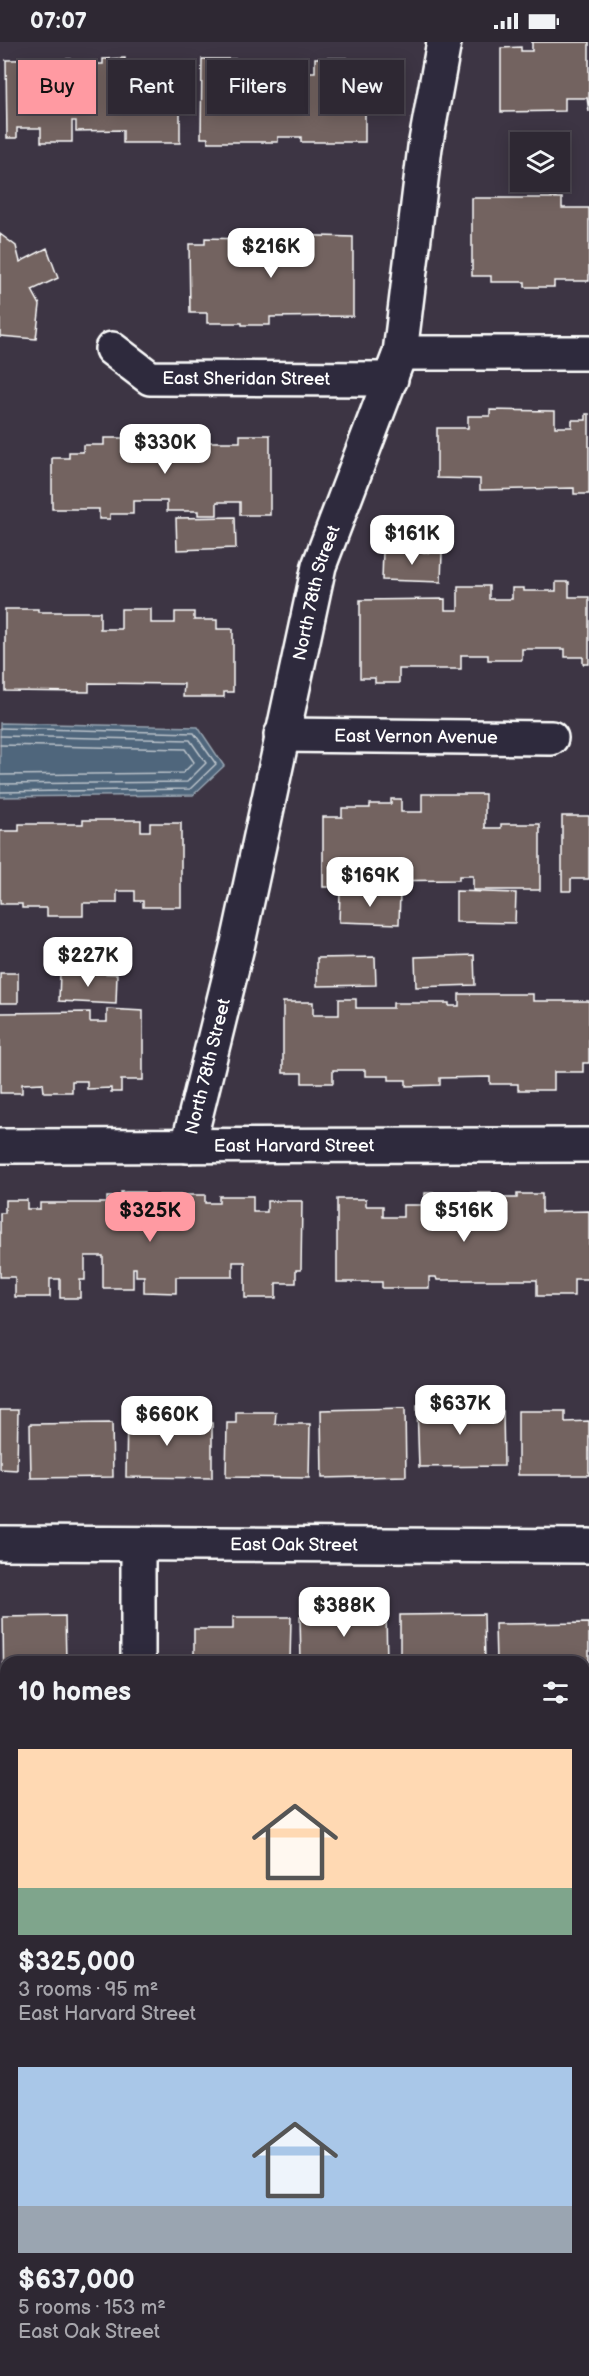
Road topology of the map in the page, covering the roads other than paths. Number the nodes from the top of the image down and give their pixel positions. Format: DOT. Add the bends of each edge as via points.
graph roads {
  1 [pos="444,42"];
  2 [pos="111,349"];
  3 [pos="589,353"];
  4 [pos="395,366"];
  5 [pos="281,735"];
  6 [pos="551,738"];
  7 [pos="589,1145"];
  8 [pos="0,1146"];
  9 [pos="188,1146"];
  10 [pos="0,1543"];
  11 [pos="138,1545"];
  12 [pos="589,1546"];
  13 [pos="138,1656"];
  1 -- 4 [label="street, North 78th Street" via="425,147"];
  2 -- 4 [label="street, East Sheridan Street" via="150,378"];
  3 -- 4 [label="street, East Sheridan Street"];
  4 -- 5 [label="street, North 78th Street" via="319,566"];
  5 -- 6 [label="street, East Vernon Avenue"];
  5 -- 9 [label="street, North 78th Street" via="238,943"];
  7 -- 9 [label="street, East Harvard Street"];
  8 -- 9 [label="street, East Harvard Street"];
  10 -- 11 [label="street, East Oak Street"];
  11 -- 12 [label="street, East Oak Street"];
  11 -- 13 [label="street"];
}
